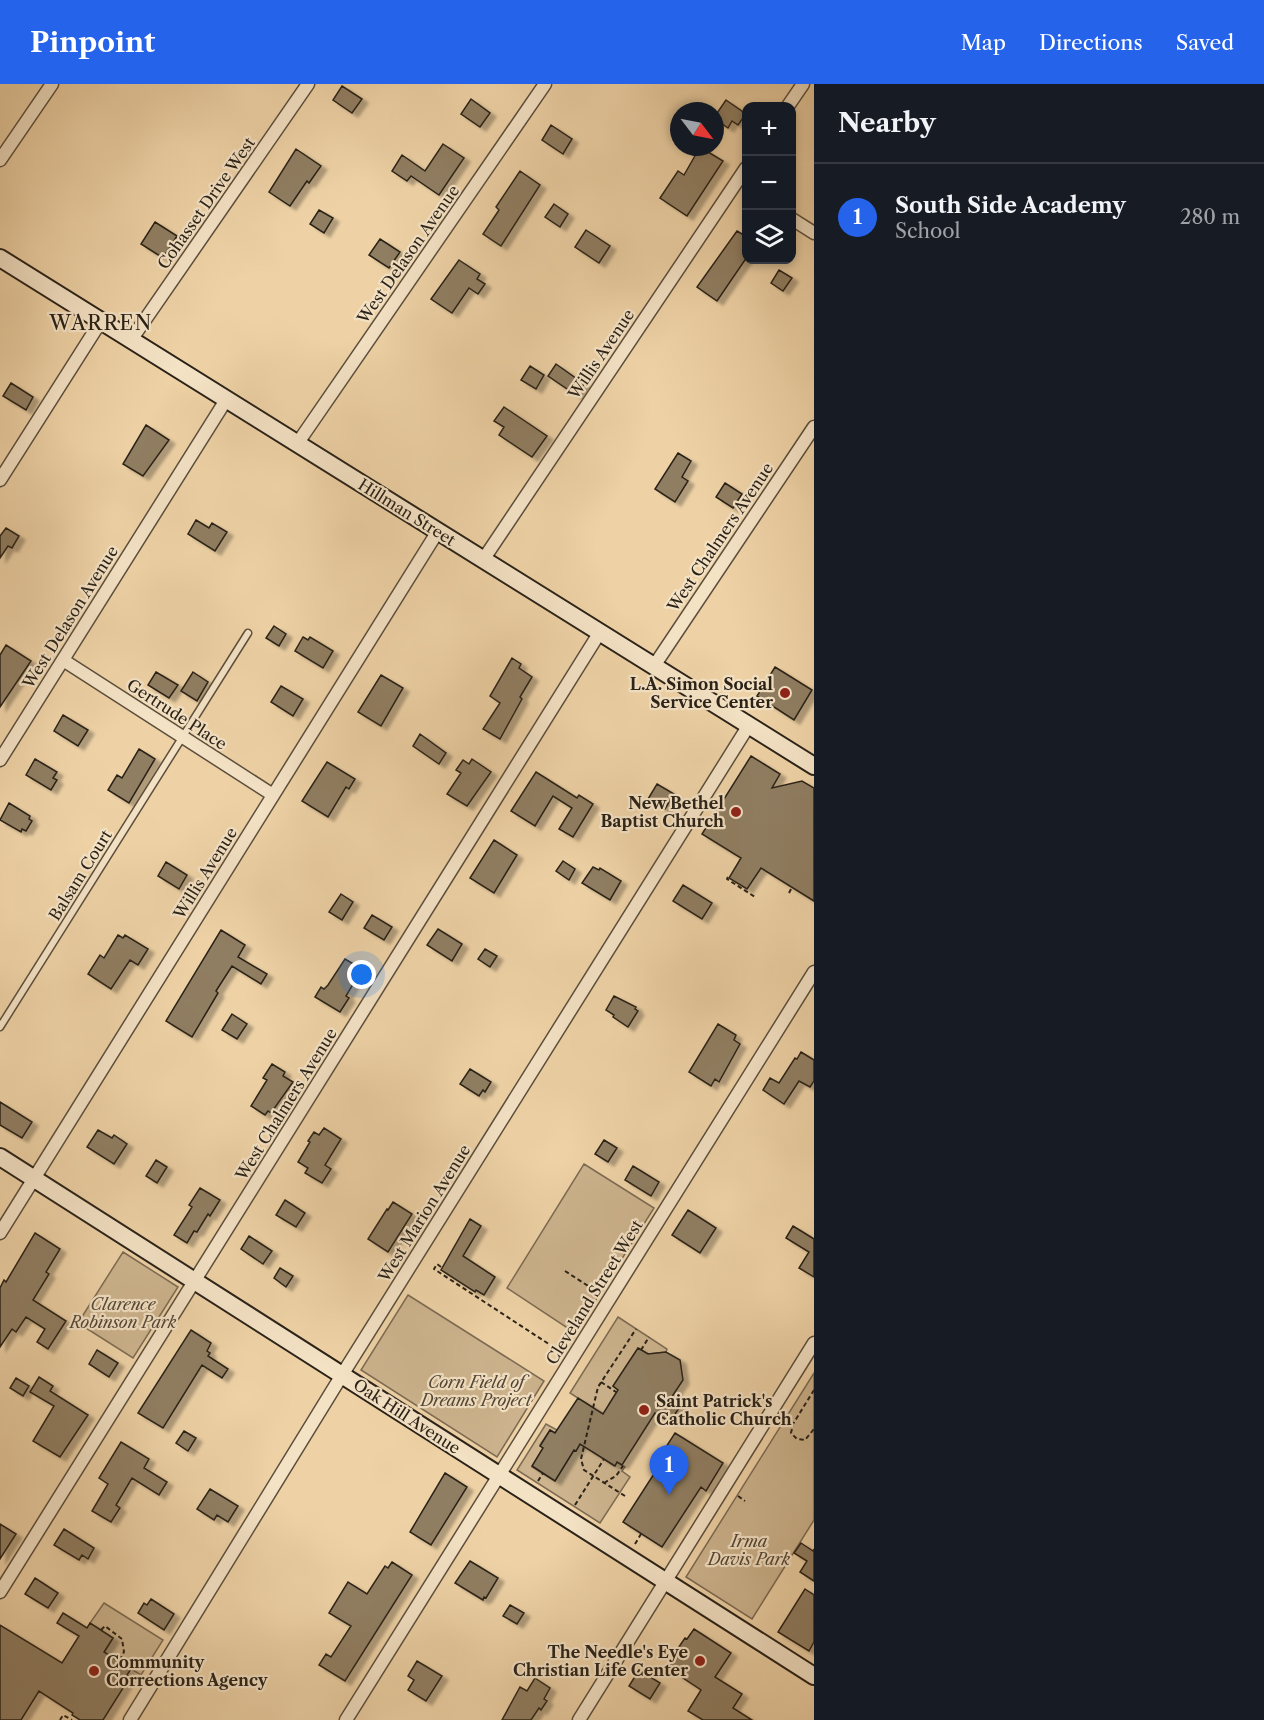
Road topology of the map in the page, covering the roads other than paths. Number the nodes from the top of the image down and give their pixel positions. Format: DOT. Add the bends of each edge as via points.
graph roads {
  1 [pos="52,84"];
  2 [pos="308,84"];
  3 [pos="545,84"];
  4 [pos="803,84"];
  5 [pos="791,102"];
  6 [pos="0,160"];
  7 [pos="741,187"];
  8 [pos="796,222"];
  9 [pos="814,233"];
  10 [pos="0,258"];
  11 [pos="100,321"];
  12 [pos="131,340"];
  13 [pos="226,399"];
  14 [pos="814,427"];
  15 [pos="297,444"];
  16 [pos="0,480"];
  17 [pos="438,531"];
  18 [pos="483,560"];
  19 [pos="600,632"];
  20 [pos="248,633"];
  21 [pos="63,660"];
  22 [pos="654,666"];
  23 [pos="749,725"];
  24 [pos="182,737"];
  25 [pos="0,760"];
  26 [pos="814,766"];
  27 [pos="273,795"];
  28 [pos="814,972"];
  29 [pos="0,1027"];
  30 [pos="0,1157"];
  31 [pos="34,1179"];
  32 [pos="0,1233"];
  33 [pos="194,1281"];
  34 [pos="814,1343"];
  35 [pos="342,1375"];
  36 [pos="499,1475"];
  37 [pos="666,1581"];
  38 [pos="0,1592"];
  39 [pos="814,1676"];
  40 [pos="130,1720"];
  41 [pos="345,1720"];
  42 [pos="579,1720"];
  1 -- 6 [label="street"];
  2 -- 12 [label="street, Cohasset Drive West"];
  3 -- 15 [label="street, West Delason Avenue"];
  4 -- 5 [label="street"];
  7 -- 18 [label="street, Willis Avenue"];
  8 -- 9 [label="street"];
  10 -- 11 [label="street, Hillman Street"];
  11 -- 12 [label="street, Hillman Street"];
  11 -- 16 [label="street"];
  12 -- 13 [label="street, Hillman Street"];
  13 -- 15 [label="street, Hillman Street"];
  13 -- 21 [label="street, West Delason Avenue"];
  14 -- 22 [label="street, West Chalmers Avenue"];
  15 -- 17 [label="street, Hillman Street"];
  17 -- 18 [label="street, Hillman Street"];
  17 -- 27 [label="street, Willis Avenue"];
  18 -- 19 [label="street, Hillman Street"];
  19 -- 22 [label="street, Hillman Street"];
  19 -- 33 [label="street, West Chalmers Avenue"];
  20 -- 24 [label="lane, Balsam Court"];
  21 -- 24 [label="street, Gertrude Place"];
  21 -- 25 [label="street, West Delason Avenue"];
  22 -- 23 [label="street, Hillman Street"];
  23 -- 26 [label="street, Hillman Street"];
  23 -- 35 [label="street, West Marion Avenue"];
  24 -- 27 [label="street, Gertrude Place"];
  24 -- 29 [label="lane, Balsam Court"];
  27 -- 31 [label="street, Willis Avenue"];
  28 -- 36 [label="street, Cleveland Street West"];
  30 -- 31 [label="street, Oak Hill Avenue"];
  31 -- 32 [label="street, Willis Avenue"];
  31 -- 33 [label="street, Oak Hill Avenue"];
  33 -- 35 [label="street, Oak Hill Avenue"];
  33 -- 38 [label="street, West Chalmers Avenue"];
  34 -- 37 [label="street"];
  35 -- 36 [label="street, Oak Hill Avenue"];
  35 -- 40 [label="street, West Marion Avenue"];
  36 -- 37 [label="street, Oak Hill Avenue"];
  36 -- 41 [label="street, Cleveland Street West"];
  37 -- 39 [label="street, Oak Hill Avenue"];
  37 -- 42 [label="street"];
}
